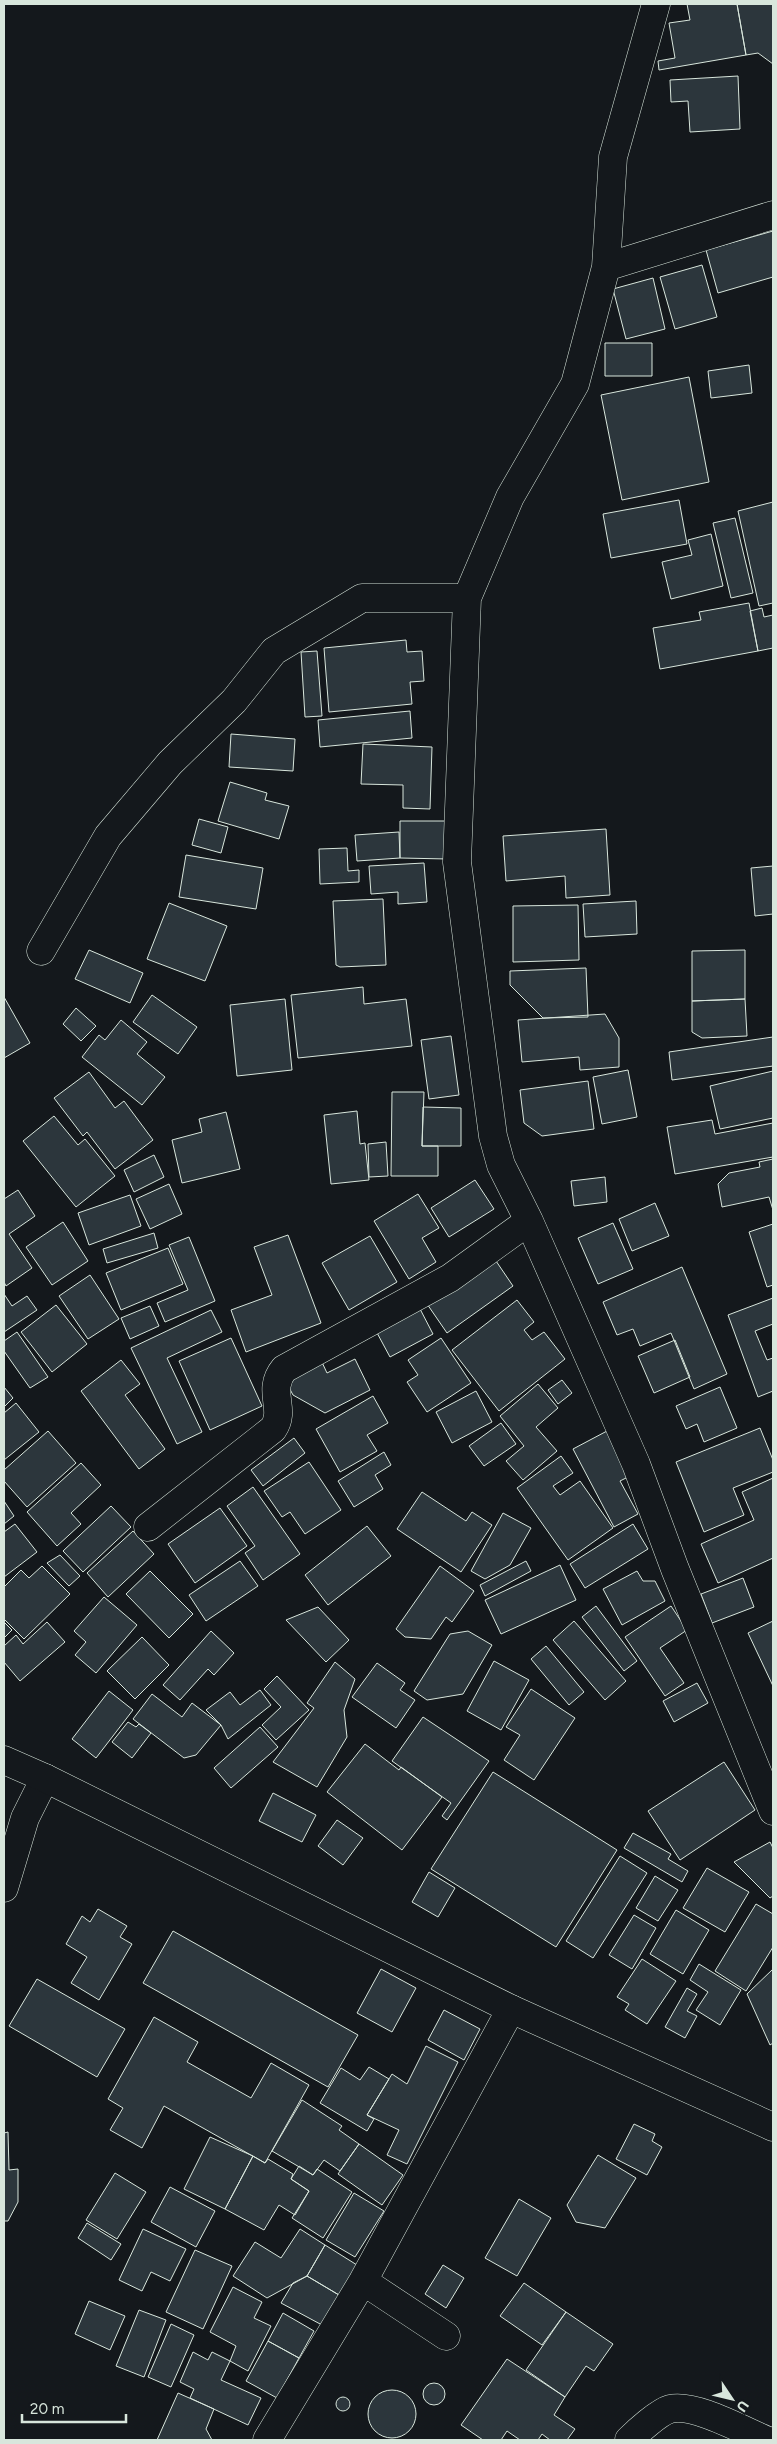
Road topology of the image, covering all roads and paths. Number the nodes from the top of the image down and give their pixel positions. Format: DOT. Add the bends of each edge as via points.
graph roads {
  1 [pos="656,4"];
  2 [pos="773,215"];
  3 [pos="606,267"];
  4 [pos="467,598"];
  5 [pos="41,951"];
  6 [pos="529,1221"];
  7 [pos="148,1527"];
  8 [pos="4,1760"];
  9 [pos="45,1778"];
  10 [pos="773,1811"];
  11 [pos="4,1888"];
  12 [pos="511,2009"];
  13 [pos="773,2127"];
  14 [pos="363,2281"];
  15 [pos="446,2336"];
  16 [pos="267,2440"];
  17 [pos="629,2440"];
  18 [pos="766,2440"];
  1 -- 3 [label="main road" via="613,157"];
  2 -- 3 [label="main road"];
  3 -- 4 [label="main road" via="575,384 510,497"];
  4 -- 5 [label="main road" via="362,598 274,651 234,701 170,763 108,836"];
  4 -- 6 [label="main road" via="457,862 493,1136 501,1165"];
  6 -- 7 [label="main road" via="450,1278 284,1369 276,1382 277,1424 273,1429"];
  6 -- 10 [label="main road" via="636,1464"];
  8 -- 9 [label="main road"];
  9 -- 11 [label="main road" via="25,1818"];
  9 -- 12 [label="main road"];
  12 -- 13 [label="main road"];
  12 -- 14 [label="main road"];
  14 -- 15 [label="main road"];
  14 -- 16 [label="main road"];
  17 -- 18 [label="main road" via="669,2409 698,2411"];
}
